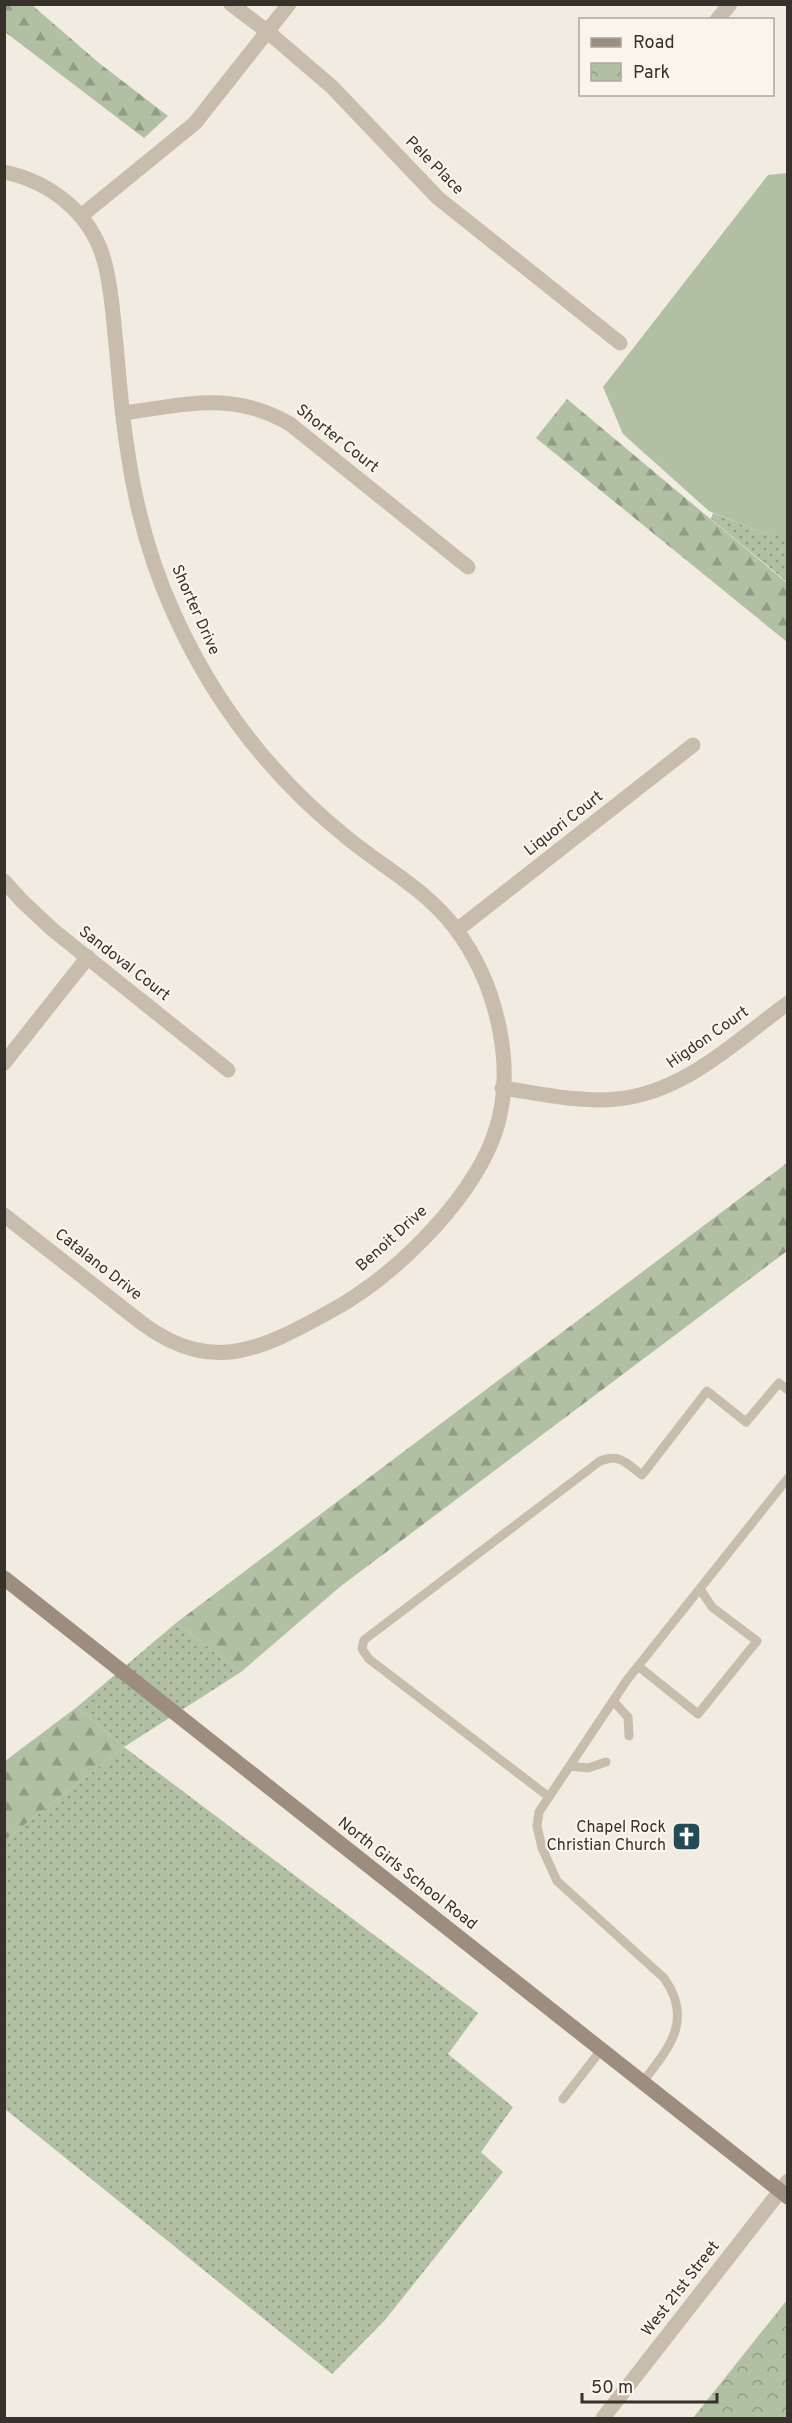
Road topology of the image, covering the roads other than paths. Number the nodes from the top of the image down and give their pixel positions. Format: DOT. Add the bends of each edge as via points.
graph roads {
  1 [pos="231,4"];
  2 [pos="289,4"];
  3 [pos="730,4"];
  4 [pos="719,18"];
  5 [pos="268,32"];
  6 [pos="4,172"];
  7 [pos="81,216"];
  8 [pos="620,343"];
  9 [pos="123,413"];
  10 [pos="468,567"];
  11 [pos="693,745"];
  12 [pos="341,833"];
  13 [pos="4,881"];
  14 [pos="457,930"];
  15 [pos="88,957"];
  16 [pos="788,1003"];
  17 [pos="4,1063"];
  18 [pos="228,1070"];
  19 [pos="502,1088"];
  20 [pos="4,1215"];
  21 [pos="170,1341"];
  22 [pos="788,1390"];
  23 [pos="788,1478"];
  24 [pos="4,1578"];
  25 [pos="700,1588"];
  26 [pos="638,1666"];
  27 [pos="613,1701"];
  28 [pos="628,1736"];
  29 [pos="606,1762"];
  30 [pos="570,1766"];
  31 [pos="549,1797"];
  32 [pos="601,2050"];
  33 [pos="642,2082"];
  34 [pos="563,2099"];
  35 [pos="785,2190"];
  36 [pos="603,2418"];
  1 -- 5 [label="street, Pele Place"];
  2 -- 5 [label="street"];
  3 -- 4 [label="street"];
  5 -- 7 [label="street" via="195,123"];
  5 -- 8 [label="street, Pele Place" via="341,95 438,198"];
  6 -- 7 [label="street, Shorter Drive" via="46,187"];
  7 -- 9 [label="street, Shorter Drive" via="97,240 105,263"];
  9 -- 10 [label="street, Shorter Court" via="221,402 274,415"];
  9 -- 12 [label="street, Shorter Drive" via="141,522 163,589 190,646 216,693 253,744 288,784"];
  11 -- 14 [label="street, Liquori Court"];
  12 -- 14 [label="street, Benoit Drive" via="420,892"];
  13 -- 15 [label="street, Sandoval Court" via="40,920"];
  14 -- 19 [label="street, Benoit Drive" via="479,967 495,1008 503,1051"];
  15 -- 17 [label="street"];
  15 -- 18 [label="street, Sandoval Court"];
  16 -- 19 [label="street, Higdon Court" via="699,1069 644,1095 591,1099"];
  19 -- 21 [label="street, Benoit Drive" via="492,1142 466,1188 423,1239 371,1284 330,1312 257,1348 218,1352"];
  20 -- 21 [label="street, Catalano Drive"];
  22 -- 31 [label="lane" via="779,1383 746,1422 707,1391 642,1475 619,1458 600,1461 364,1640 362,1649 369,1659"];
  23 -- 25 [label="lane"];
  24 -- 32 [label="main road, North Girls School Road"];
  25 -- 26 [label="lane"];
  25 -- 26 [label="lane" via="712,1607 757,1641 699,1714"];
  26 -- 27 [label="lane"];
  27 -- 28 [label="lane" via="628,1717"];
  27 -- 30 [label="lane"];
  29 -- 30 [label="lane" via="588,1768"];
  30 -- 31 [label="lane"];
  31 -- 33 [label="lane" via="539,1812 537,1826 557,1881 664,1978 676,1998 678,2020 669,2048"];
  32 -- 33 [label="main road, North Girls School Road"];
  32 -- 34 [label="lane"];
  33 -- 35 [label="main road, North Girls School Road"];
  35 -- 36 [label="street, West 21st Street"];
}
